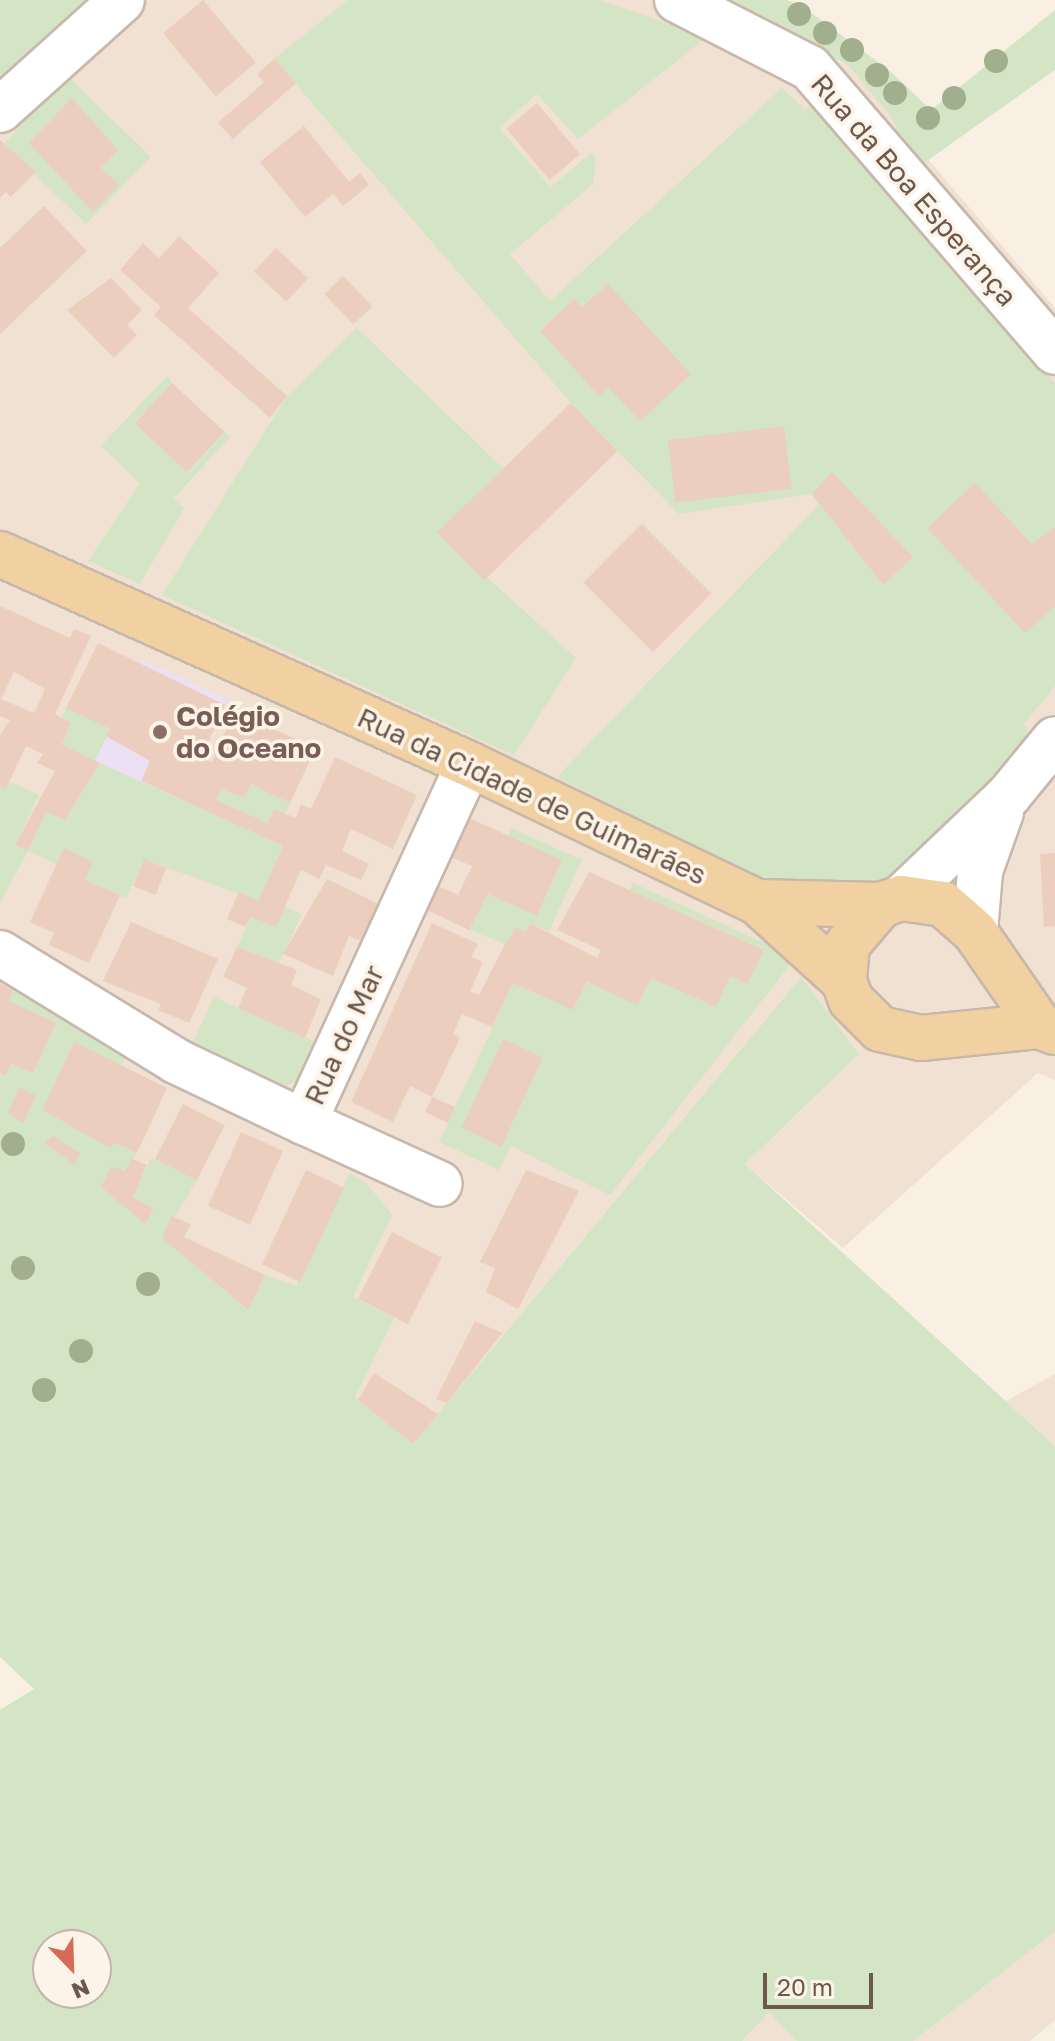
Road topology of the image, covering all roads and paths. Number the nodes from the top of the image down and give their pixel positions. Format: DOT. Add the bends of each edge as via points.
graph roads {
  1 [pos="122,0"];
  2 [pos="677,0"];
  3 [pos="0,110"];
  4 [pos="1055,352"];
  5 [pos="0,554"];
  6 [pos="1055,739"];
  7 [pos="469,764"];
  8 [pos="1009,795"];
  9 [pos="757,902"];
  10 [pos="891,902"];
  11 [pos="977,937"];
  12 [pos="0,953"];
  13 [pos="844,981"];
  14 [pos="1048,1029"];
  15 [pos="941,1032"];
  16 [pos="304,1122"];
  17 [pos="440,1184"];
  1 -- 3 [label="street"];
  2 -- 4 [label="street, Rua da Boa Esperança" via="810,68"];
  5 -- 7 [label="main road, Rua da Cidade de Guimarães"];
  6 -- 8 [label="street"];
  7 -- 9 [label="main road, Rua da Cidade de Guimarães"];
  7 -- 16 [label="street, Rua do Mar"];
  8 -- 10 [label="street"];
  8 -- 11 [label="street" via="980,871"];
  9 -- 10 [label="main road"];
  9 -- 13 [label="main road"];
  10 -- 11 [label="main road" via="943,904"];
  10 -- 13 [label="main road" via="847,945"];
  11 -- 14 [label="main road"];
  11 -- 15 [label="main road" via="984,974 974,1005"];
  12 -- 16 [label="street, Rua do Mar" via="176,1061"];
  13 -- 15 [label="main road" via="851,1000 880,1029 921,1038"];
  14 -- 15 [label="main road"];
  16 -- 17 [label="street"];
}
